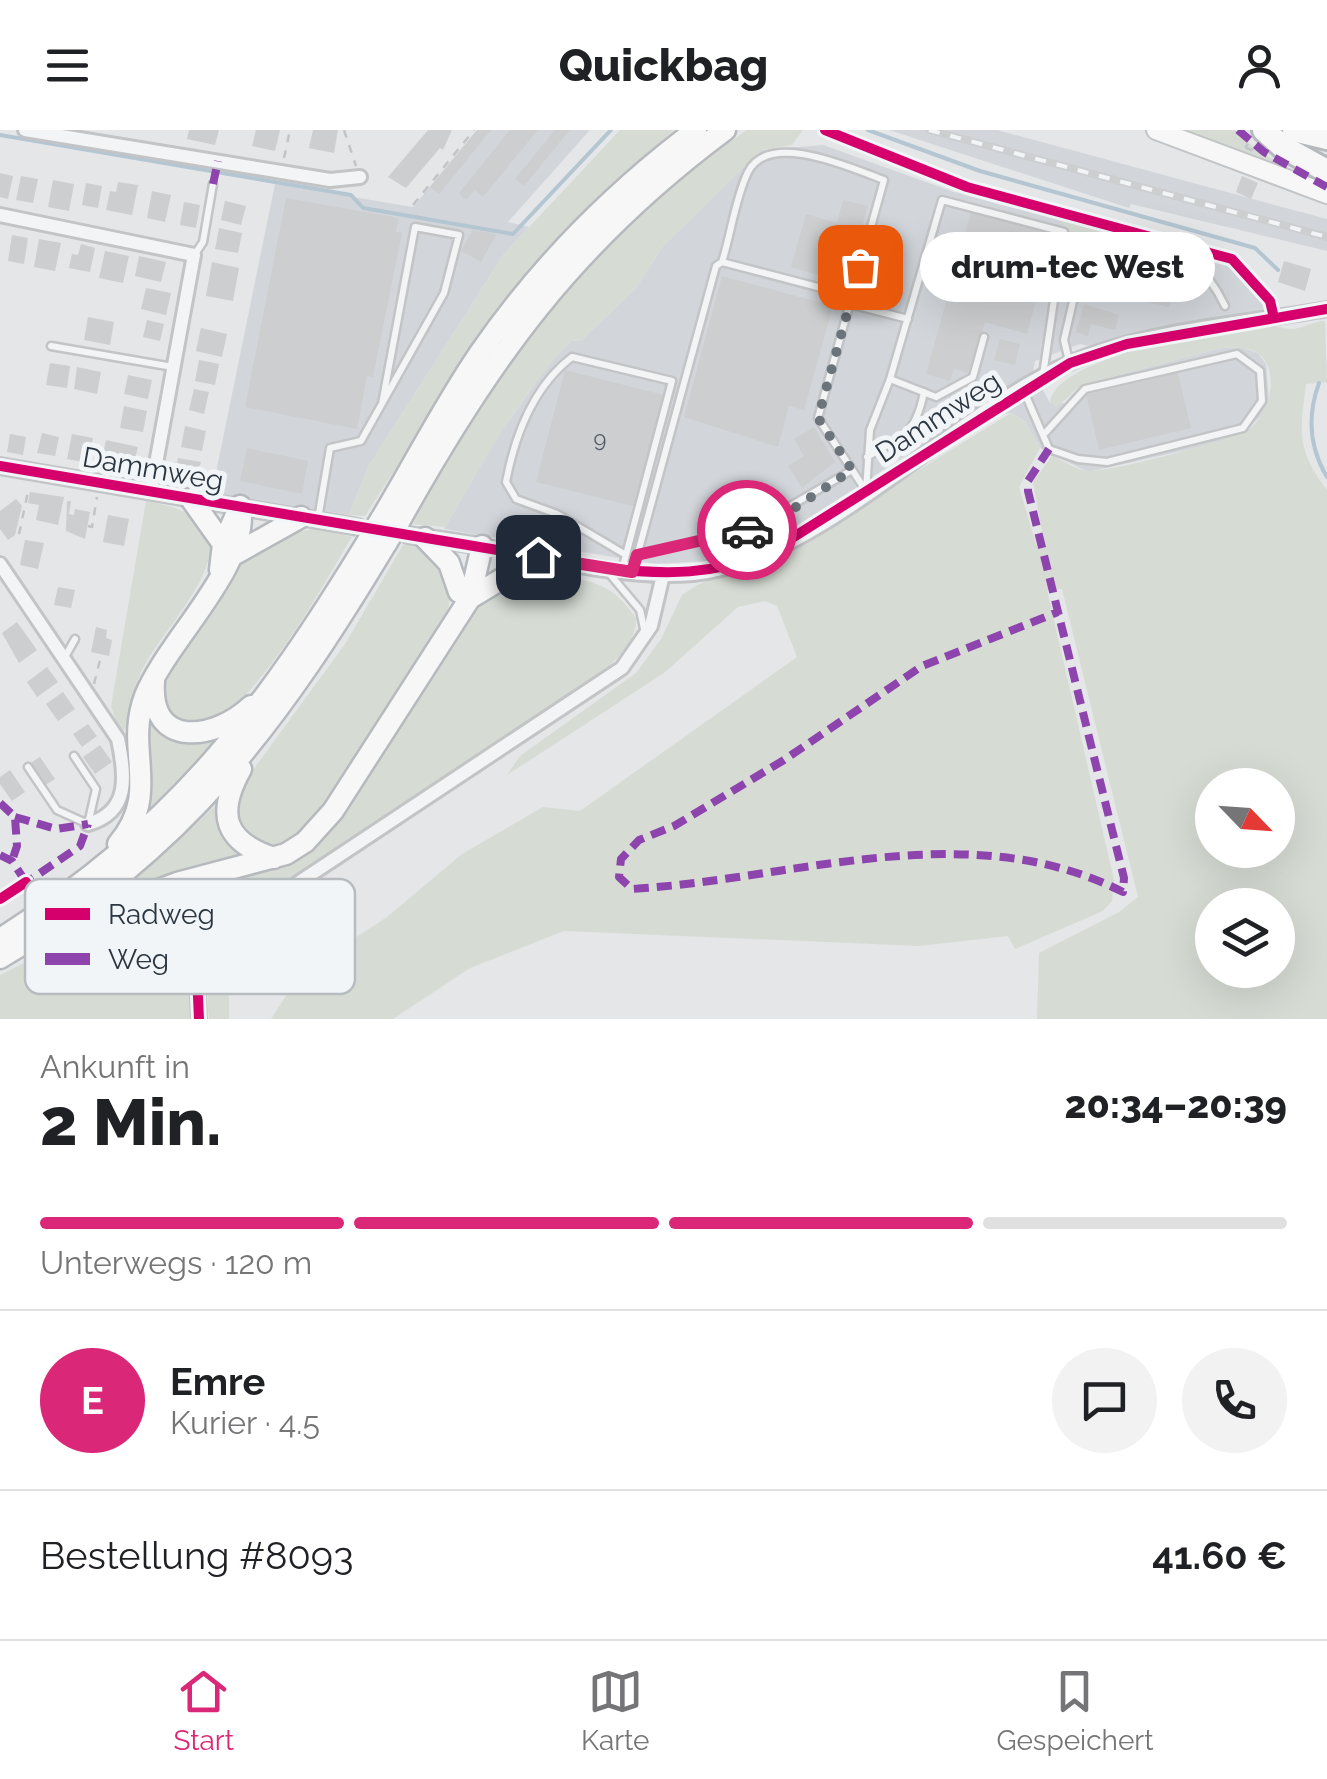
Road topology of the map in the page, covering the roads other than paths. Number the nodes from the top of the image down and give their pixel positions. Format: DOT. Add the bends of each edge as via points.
graph roads {
  1 [pos="26,130"];
  2 [pos="696,130"];
  3 [pos="725,130"];
  4 [pos="1156,130"];
  5 [pos="1294,130"];
  6 [pos="1327,138"];
  7 [pos="1252,141"];
  8 [pos="360,177"];
  9 [pos="1326,178"];
  10 [pos="214,184"];
  11 [pos="0,215"];
  12 [pos="194,254"];
  13 [pos="722,262"];
  14 [pos="1060,275"];
  15 [pos="1078,280"];
  16 [pos="851,300"];
  17 [pos="1226,306"];
  18 [pos="1327,310"];
  19 [pos="908,320"];
  20 [pos="984,337"];
  21 [pos="52,346"];
  22 [pos="1070,363"];
  23 [pos="174,367"];
  24 [pos="1043,376"];
  25 [pos="890,380"];
  26 [pos="1023,388"];
  27 [pos="924,392"];
  28 [pos="382,404"];
  29 [pos="1046,432"];
  30 [pos="866,458"];
  31 [pos="0,466"];
  32 [pos="852,470"];
  33 [pos="151,491"];
  34 [pos="866,492"];
  35 [pos="191,499"];
  36 [pos="240,506"];
  37 [pos="310,518"];
  38 [pos="403,528"];
  39 [pos="372,536"];
  40 [pos="482,546"];
  41 [pos="229,549"];
  42 [pos="626,555"];
  43 [pos="637,555"];
  44 [pos="538,557"];
  45 [pos="0,564"];
  46 [pos="604,568"];
  47 [pos="627,571"];
  48 [pos="664,574"];
  49 [pos="465,595"];
  50 [pos="74,639"];
  51 [pos="645,640"];
  52 [pos="64,657"];
  53 [pos="155,676"];
  54 [pos="281,676"];
  55 [pos="269,724"];
  56 [pos="74,756"];
  57 [pos="28,767"];
  58 [pos="88,824"];
  59 [pos="274,858"];
  60 [pos="85,879"];
  61 [pos="88,879"];
  62 [pos="114,879"];
  63 [pos="194,879"];
  64 [pos="302,879"];
  65 [pos="25,923"];
  66 [pos="0,939"];
  67 [pos="25,943"];
  68 [pos="0,958"];
  69 [pos="198,994"];
  70 [pos="199,1019"];
  1 -- 8 [label="street" via="330,180"];
  2 -- 38 [label="highway" via="603,207 526,290 460,384"];
  3 -- 38 [label="highway" via="628,207 556,281 466,407"];
  4 -- 9 [label="main road"];
  5 -- 6 [label="highway"];
  7 -- 9 [label="highway" via="1283,147"];
  10 -- 12 [label="lane" via="203,242"];
  11 -- 12 [label="street"];
  12 -- 23 [label="street"];
  13 -- 16 [label="lane"];
  13 -- 16 [label="lane" via="748,170 780,150 818,156 884,180"];
  13 -- 43 [label="lane"];
  14 -- 15 [label="lane"];
  14 -- 19 [label="lane" via="1064,232 942,200"];
  14 -- 24 [label="lane"];
  15 -- 17 [label="lane" via="1114,278 1138,244 1165,246 1211,276"];
  15 -- 22 [label="lane" via="1064,340"];
  16 -- 19 [label="lane"];
  16 -- 32 [label="lane" via="818,418"];
  18 -- 22 [label="street, Dammweg" via="1127,344"];
  19 -- 25 [label="lane"];
  20 -- 27 [label="lane" via="973,378 936,397"];
  21 -- 23 [label="lane"];
  22 -- 24 [label="street, Dammweg"];
  23 -- 33 [label="street"];
  24 -- 26 [label="street, Dammweg"];
  25 -- 27 [label="lane"];
  25 -- 30 [label="lane"];
  26 -- 29 [label="lane"];
  26 -- 34 [label="street, Dammweg"];
  27 -- 30 [label="lane" via="920,418 908,432"];
  28 -- 28 [label="lane" via="444,293 459,235 414,227"];
  28 -- 37 [label="lane" via="361,441 330,448"];
  29 -- 29 [label="lane" via="1050,449 1107,462 1243,428 1262,401 1260,371 1237,354 1085,389"];
  30 -- 34 [label="lane"];
  31 -- 33 [label="street, Dammweg"];
  32 -- 34 [label="lane"];
  32 -- 43 [label="lane" via="751,529"];
  33 -- 35 [label="street, Dammweg"];
  34 -- 48 [label="street, Dammweg" via="756,558 709,572"];
  35 -- 36 [label="street, Dammweg"];
  35 -- 41 [label="highway"];
  36 -- 37 [label="street, Dammweg"];
  36 -- 41 [label="highway" via="243,529"];
  37 -- 39 [label="street, Dammweg"];
  37 -- 41 [label="highway"];
  38 -- 39 [label="highway, bridge"];
  38 -- 40 [label="street, Dammweg"];
  38 -- 49 [label="highway" via="450,563"];
  39 -- 54 [label="highway"];
  39 -- 55 [label="highway"];
  40 -- 44 [label="street, Dammweg"];
  40 -- 49 [label="highway" via="470,562"];
  41 -- 53 [label="highway"];
  42 -- 42 [label="lane" via="672,381 572,356 550,374 532,407 506,482 516,499 557,514"];
  42 -- 47 [label="lane"];
  43 -- 47 [label="lane"];
  44 -- 46 [label="street, Dammweg"];
  44 -- 49 [label="highway"];
  45 -- 52 [label="street"];
  46 -- 47 [label="street, Dammweg"];
  46 -- 51 [label="lane" via="640,610"];
  47 -- 48 [label="street, Dammweg"];
  48 -- 51 [label="street"];
  49 -- 59 [label="highway" via="454,623 334,811 305,842"];
  50 -- 52 [label="lane"];
  51 -- 64 [label="street" via="611,677"];
  52 -- 58 [label="street" via="112,726 124,770 114,812"];
  53 -- 54 [label="highway" via="164,720 198,735 246,711"];
  53 -- 60 [label="highway" via="139,728 139,812"];
  54 -- 61 [label="highway" via="184,795"];
  55 -- 59 [label="highway" via="236,779 226,816 237,839"];
  55 -- 62 [label="highway" via="236,767 151,852"];
  56 -- 58 [label="lane" via="96,789"];
  57 -- 58 [label="lane" via="57,810"];
  59 -- 63 [label="highway"];
  65 -- 66 [label="highway"];
  67 -- 68 [label="highway"];
  69 -- 70 [label="street"];
}
